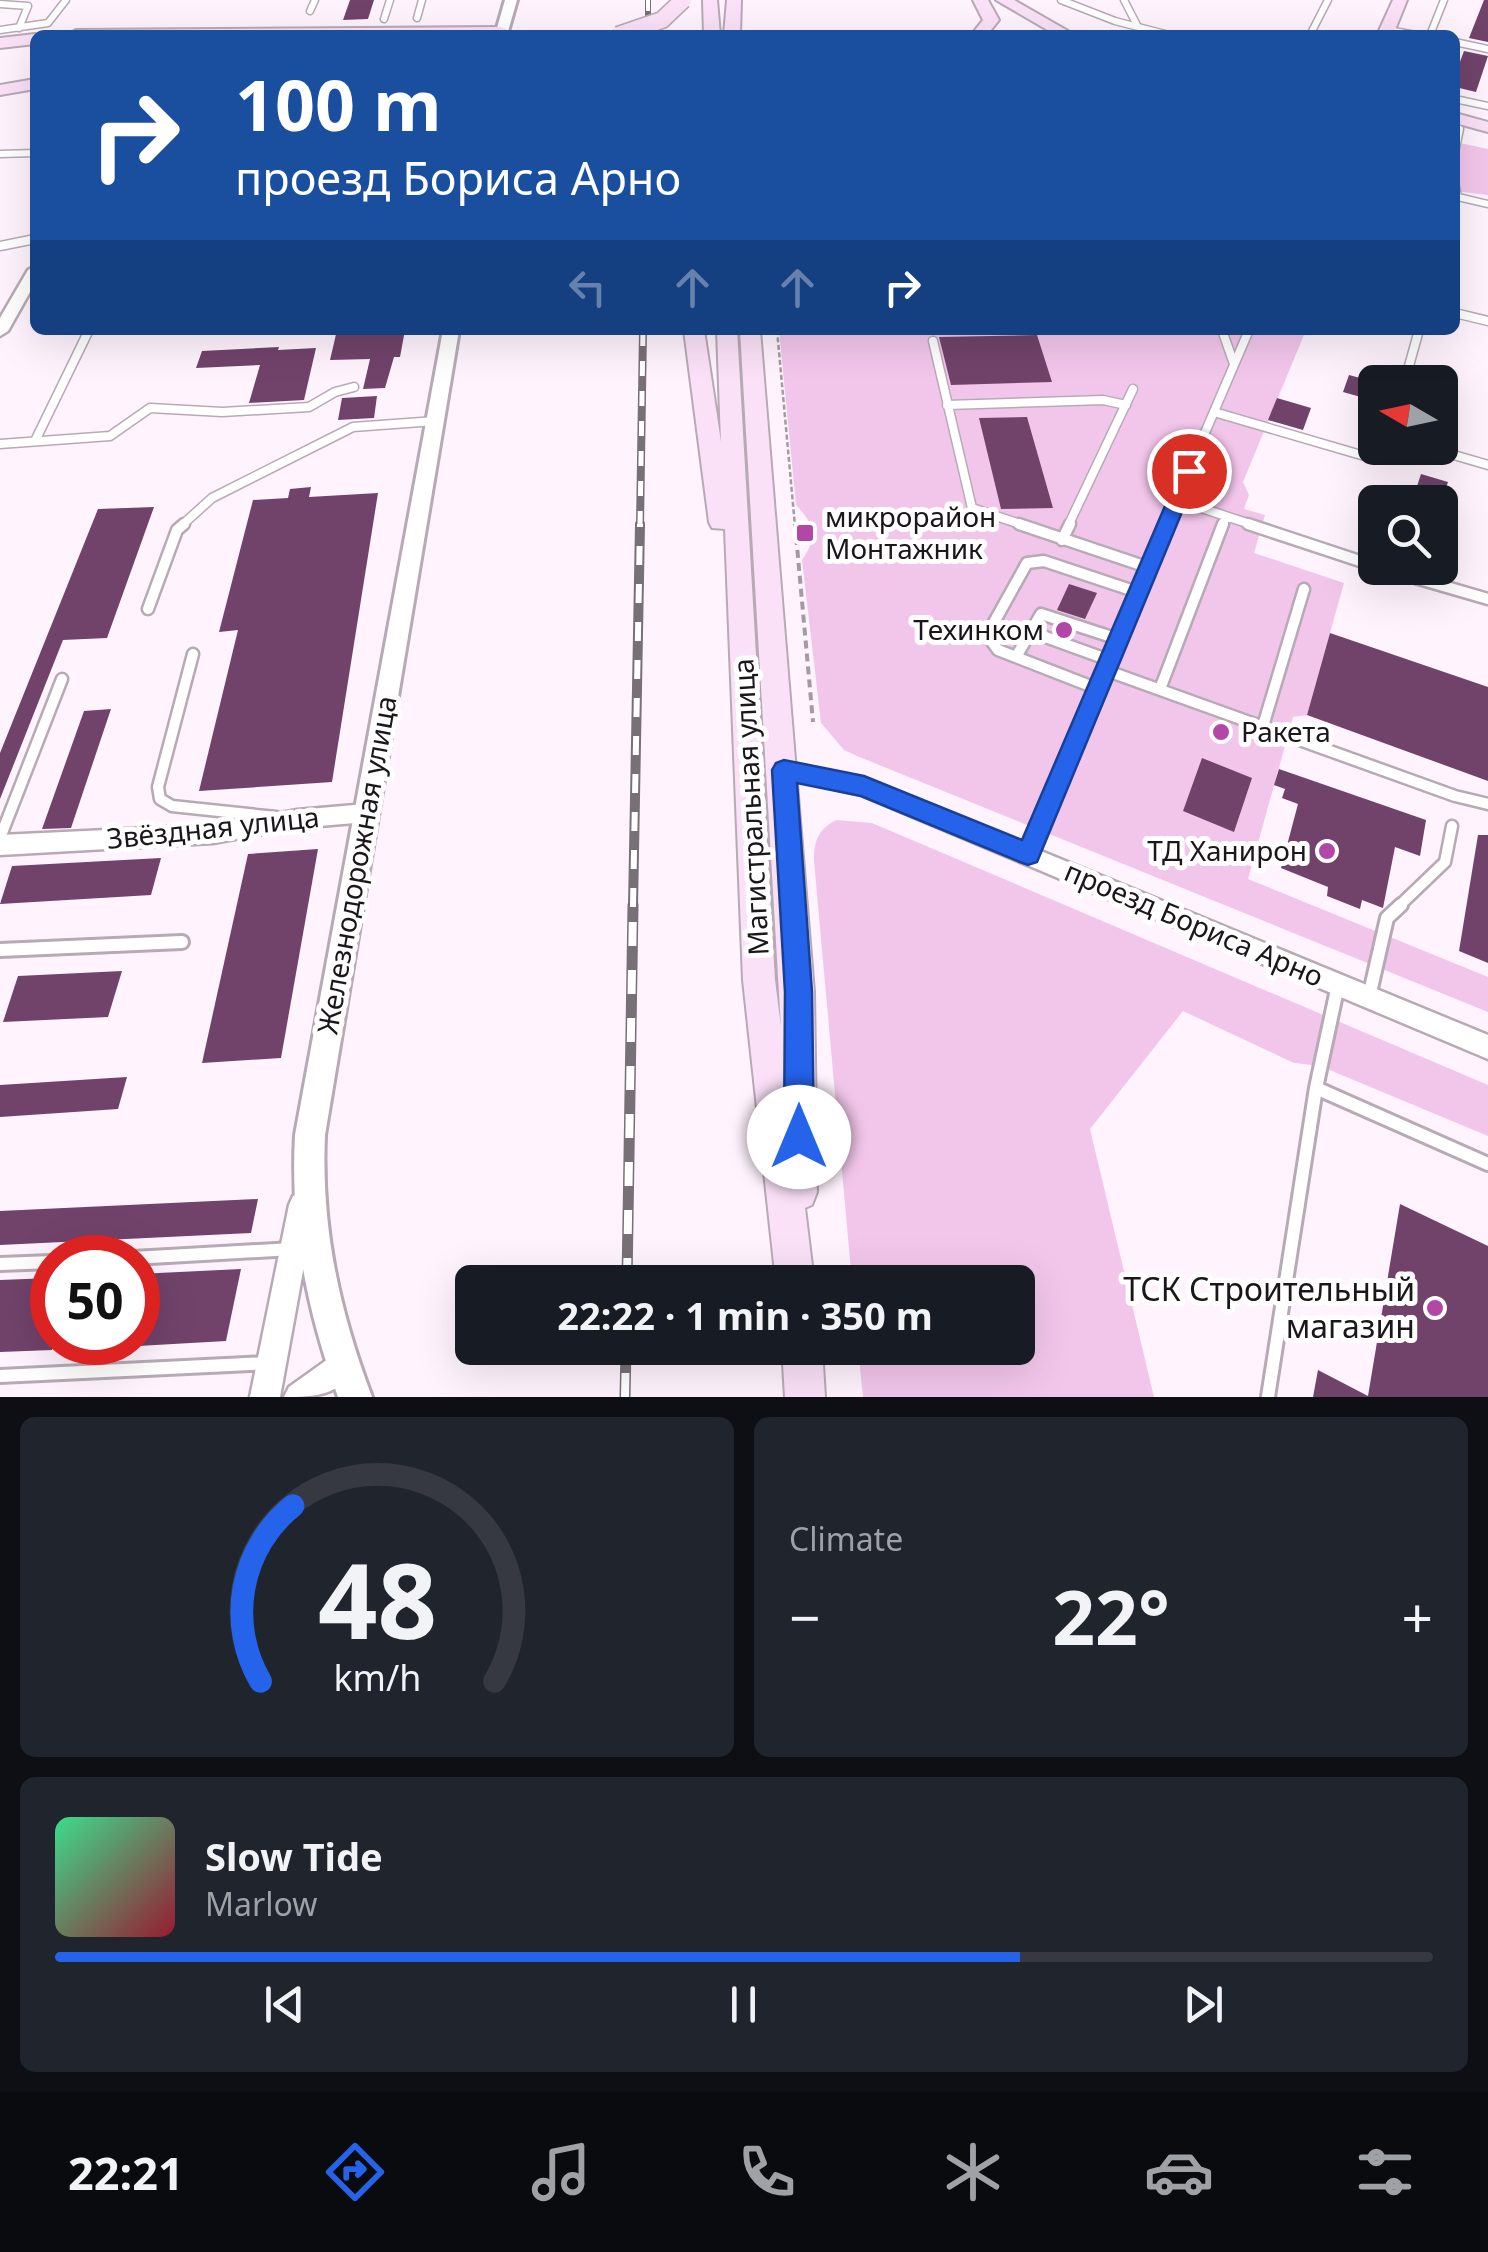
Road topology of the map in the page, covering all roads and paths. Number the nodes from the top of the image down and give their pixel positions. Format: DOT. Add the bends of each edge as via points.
graph roads {
  1 [pos="66,0"];
  2 [pos="315,0"];
  3 [pos="390,0"];
  4 [pos="422,0"];
  5 [pos="511,0"];
  6 [pos="683,0"];
  7 [pos="710,0"];
  8 [pos="731,0"];
  9 [pos="980,0"];
  10 [pos="1004,0"];
  11 [pos="1062,0"];
  12 [pos="1124,0"];
  13 [pos="1328,0"];
  14 [pos="1400,0"];
  15 [pos="1444,0"];
  16 [pos="0,4"];
  17 [pos="310,11"];
  18 [pos="417,18"];
  19 [pos="384,19"];
  20 [pos="1138,27"];
  21 [pos="20,28"];
  22 [pos="0,30"];
  23 [pos="502,30"];
  24 [pos="633,30"];
  25 [pos="712,30"];
  26 [pos="731,30"];
  27 [pos="983,30"];
  28 [pos="1058,30"];
  29 [pos="1149,30"];
  30 [pos="1313,30"];
  31 [pos="1387,30"];
  32 [pos="1432,30"];
  33 [pos="30,40"];
  34 [pos="0,42"];
  35 [pos="1460,43"];
  36 [pos="1488,49"];
  37 [pos="30,87"];
  38 [pos="0,90"];
  39 [pos="1460,99"];
  40 [pos="1488,106"];
  41 [pos="1460,125"];
  42 [pos="1460,126"];
  43 [pos="1488,127"];
  44 [pos="1488,136"];
  45 [pos="30,153"];
  46 [pos="0,154"];
  47 [pos="1460,202"];
  48 [pos="1488,204"];
  49 [pos="30,241"];
  50 [pos="0,246"];
  51 [pos="30,279"];
  52 [pos="1460,314"];
  53 [pos="1488,322"];
  54 [pos="0,331"];
  55 [pos="88,335"];
  56 [pos="450,335"];
  57 [pos="695,335"];
  58 [pos="727,335"];
  59 [pos="750,335"];
  60 [pos="776,335"];
  61 [pos="1224,335"];
  62 [pos="1247,335"];
  63 [pos="1419,335"];
  64 [pos="933,341"];
  65 [pos="1234,364"];
  66 [pos="1410,365"];
  67 [pos="354,387"];
  68 [pos="1133,388"];
  69 [pos="947,405"];
  70 [pos="1126,405"];
  71 [pos="1214,412"];
  72 [pos="435,421"];
  73 [pos="36,441"];
  74 [pos="0,444"];
  75 [pos="1488,465"];
  76 [pos="1176,500"];
  77 [pos="1226,516"];
  78 [pos="1062,540"];
  79 [pos="1358,559"];
  80 [pos="1147,567"];
  81 [pos="1435,585"];
  82 [pos="1304,590"];
  83 [pos="1137,592"];
  84 [pos="1488,599"];
  85 [pos="148,609"];
  86 [pos="1030,630"];
  87 [pos="1118,639"];
  88 [pos="193,654"];
  89 [pos="1016,657"];
  90 [pos="744,663"];
  91 [pos="1107,665"];
  92 [pos="62,679"];
  93 [pos="1098,689"];
  94 [pos="1160,689"];
  95 [pos="812,722"];
  96 [pos="1263,726"];
  97 [pos="784,770"];
  98 [pos="1488,804"];
  99 [pos="366,813"];
  100 [pos="297,819"];
  101 [pos="1452,826"];
  102 [pos="0,842"];
  103 [pos="1028,854"];
  104 [pos="182,942"];
  105 [pos="0,950"];
  106 [pos="1338,985"];
  107 [pos="1369,998"];
  108 [pos="1488,1047"];
  109 [pos="1316,1088"];
  110 [pos="1488,1164"];
  111 [pos="306,1178"];
  112 [pos="295,1249"];
  113 [pos="160,1256"];
  114 [pos="30,1263"];
  115 [pos="0,1264"];
  116 [pos="796,1265"];
  117 [pos="798,1265"];
  118 [pos="274,1363"];
  119 [pos="342,1363"];
  120 [pos="803,1365"];
  121 [pos="0,1376"];
  122 [pos="265,1397"];
  123 [pos="299,1397"];
  124 [pos="354,1397"];
  125 [pos="805,1397"];
  126 [pos="1268,1397"];
  1 -- 21 [label="lane" via="48,23"];
  2 -- 17 [label="lane"];
  3 -- 19 [label="lane"];
  4 -- 18 [label="lane"];
  5 -- 23 [label="street"];
  6 -- 24 [label="main road, bridge" via="662,20"];
  7 -- 25 [label="main road"];
  8 -- 26 [label="main road"];
  9 -- 27 [label="main road" via="991,20"];
  10 -- 28 [label="main road"];
  11 -- 20 [label="lane"];
  12 -- 20 [label="lane"];
  13 -- 30 [label="lane"];
  14 -- 31 [label="main road"];
  15 -- 32 [label="lane"];
  16 -- 21 [label="lane" via="28,6"];
  20 -- 29 [label="lane"];
  21 -- 22 [label="lane"];
  33 -- 34 [label="main road"];
  35 -- 36 [label="lane"];
  37 -- 38 [label="main road"];
  39 -- 40 [label="lane"];
  41 -- 43 [label="main road"];
  42 -- 44 [label="main road"];
  45 -- 46 [label="lane"];
  47 -- 48 [label="lane"];
  49 -- 50 [label="lane"];
  51 -- 54 [label="street"];
  52 -- 53 [label="lane"];
  55 -- 73 [label="lane"];
  56 -- 72 [label="street, Железнодорожная улица"];
  57 -- 90 [label="main road"];
  58 -- 90 [label="main road, Магистральная улица"];
  59 -- 97 [label="main road, Магистральная улица"];
  60 -- 95 [label="path"];
  61 -- 65 [label="lane"];
  62 -- 65 [label="lane"];
  63 -- 66 [label="lane"];
  64 -- 69 [label="lane"];
  65 -- 71 [label="lane"];
  67 -- 73 [label="lane" via="301,408 150,408 110,436"];
  68 -- 70 [label="lane"];
  69 -- 70 [label="lane"];
  69 -- 78 [label="lane" via="972,508"];
  70 -- 78 [label="lane"];
  71 -- 75 [label="lane" via="1368,457 1440,451"];
  71 -- 76 [label="lane"];
  72 -- 85 [label="lane" via="353,428 212,498 177,530"];
  72 -- 99 [label="street, Железнодорожная улица"];
  73 -- 74 [label="lane"];
  76 -- 77 [label="lane"];
  76 -- 80 [label="lane"];
  77 -- 79 [label="lane"];
  77 -- 94 [label="lane"];
  78 -- 80 [label="lane"];
  80 -- 83 [label="lane"];
  81 -- 84 [label="lane"];
  82 -- 96 [label="lane"];
  83 -- 87 [label="lane"];
  83 -- 89 [label="lane" via="1044,561 1027,563 987,635 992,646"];
  86 -- 87 [label="lane" via="1036,616 1048,614"];
  86 -- 89 [label="lane"];
  86 -- 91 [label="lane"];
  87 -- 91 [label="lane"];
  88 -- 100 [label="lane" via="160,799 172,806"];
  89 -- 93 [label="lane"];
  90 -- 116 [label="main road, Магистральная улица" via="759,980"];
  91 -- 93 [label="lane"];
  91 -- 94 [label="lane"];
  92 -- 102 [label="lane"];
  93 -- 103 [label="lane"];
  94 -- 96 [label="lane"];
  96 -- 98 [label="lane"];
  97 -- 103 [label="street, проезд Бориса Арно" via="864,786"];
  97 -- 117 [label="main road, Магистральная улица" via="798,992"];
  99 -- 100 [label="street, Звёздная улица"];
  99 -- 111 [label="street, Железнодорожная улица"];
  100 -- 102 [label="street, Звёздная улица" via="213,834"];
  101 -- 107 [label="lane" via="1445,862 1387,918"];
  103 -- 106 [label="street, проезд Бориса Арно"];
  104 -- 105 [label="lane"];
  106 -- 107 [label="street, проезд Бориса Арно"];
  106 -- 109 [label="lane"];
  107 -- 108 [label="street, проезд Бориса Арно"];
  109 -- 110 [label="lane"];
  109 -- 126 [label="lane"];
  111 -- 112 [label="street"];
  111 -- 119 [label="street, Железнодорожная улица" via="314,1269"];
  112 -- 113 [label="lane"];
  112 -- 118 [label="street"];
  114 -- 115 [label="lane"];
  118 -- 121 [label="lane"];
  118 -- 122 [label="street"];
  119 -- 123 [label="street"];
  119 -- 124 [label="street, Железнодорожная улица"];
  120 -- 125 [label="main road"];
}
